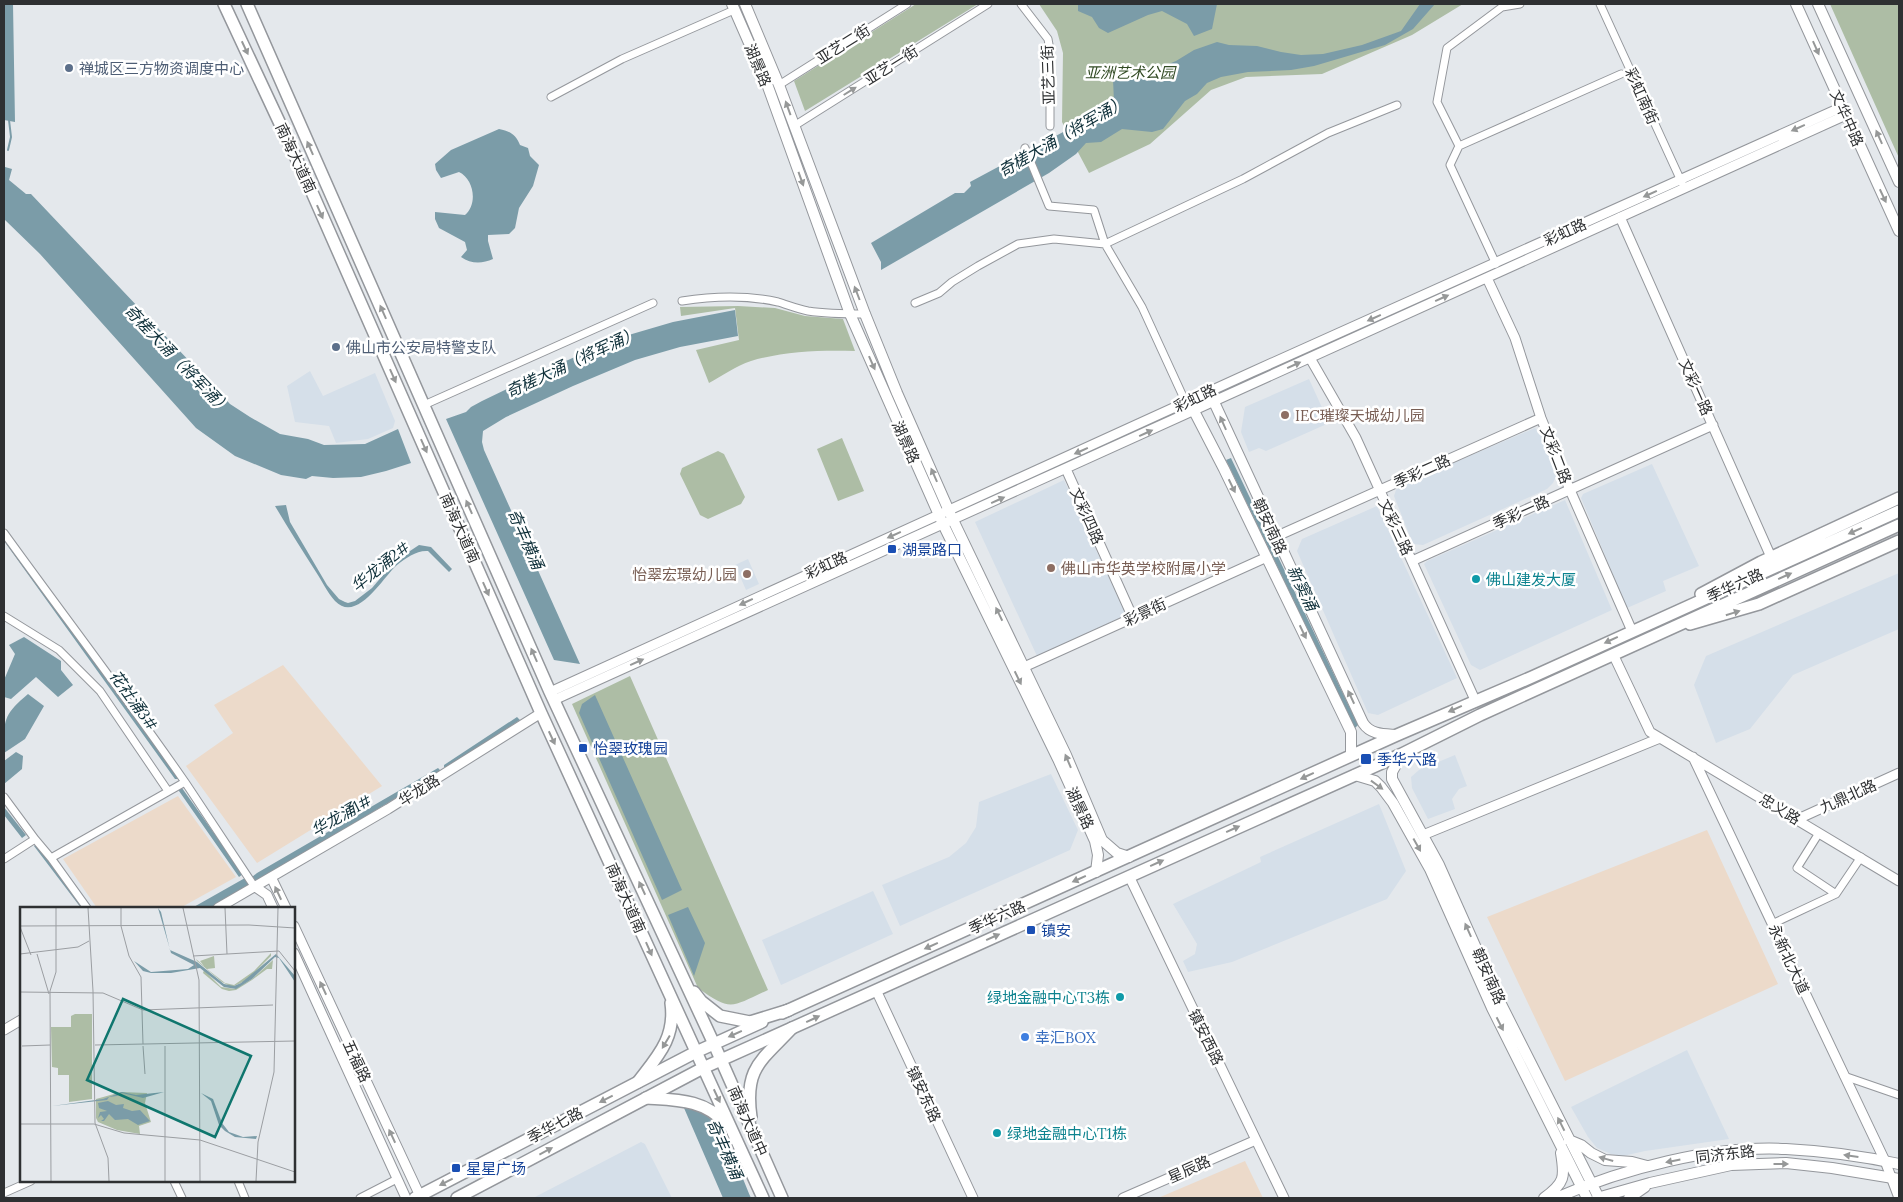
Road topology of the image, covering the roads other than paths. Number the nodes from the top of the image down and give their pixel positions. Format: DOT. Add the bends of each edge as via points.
graph roads {
  1 [pos="224,4"];
  2 [pos="247,4"];
  3 [pos="745,4"];
  4 [pos="907,4"];
  5 [pos="988,4"];
  6 [pos="1021,4"];
  7 [pos="1520,4"];
  8 [pos="1600,4"];
  9 [pos="1796,4"];
  10 [pos="1818,4"];
  11 [pos="733,7"];
  12 [pos="1621,74"];
  13 [pos="779,84"];
  14 [pos="551,97"];
  15 [pos="1397,105"];
  16 [pos="1844,111"];
  17 [pos="794,126"];
  18 [pos="1050,126"];
  19 [pos="1458,146"];
  20 [pos="1026,150"];
  21 [pos="1899,182"];
  22 [pos="1682,184"];
  23 [pos="1620,217"];
  24 [pos="1899,231"];
  25 [pos="1105,244"];
  26 [pos="1496,264"];
  27 [pos="1487,278"];
  28 [pos="682,302"];
  29 [pos="915,303"];
  30 [pos="653,304"];
  31 [pos="850,314"];
  32 [pos="865,314"];
  33 [pos="1310,358"];
  34 [pos="1190,402"];
  35 [pos="1214,402"];
  36 [pos="424,405"];
  37 [pos="1194,411"];
  38 [pos="1542,418"];
  39 [pos="1713,425"];
  40 [pos="1239,458"];
  41 [pos="1066,469"];
  42 [pos="1224,469"];
  43 [pos="1379,490"];
  44 [pos="1570,490"];
  45 [pos="1899,498"];
  46 [pos="1899,511"];
  47 [pos="951,515"];
  48 [pos="941,520"];
  49 [pos="1899,525"];
  50 [pos="4,533"];
  51 [pos="1275,537"];
  52 [pos="1899,541"];
  53 [pos="1267,556"];
  54 [pos="1771,557"];
  55 [pos="1412,561"];
  56 [pos="4,616"];
  57 [pos="1133,618"];
  58 [pos="1663,618"];
  59 [pos="1669,628"];
  60 [pos="1632,631"];
  61 [pos="1612,654"];
  62 [pos="1024,668"];
  63 [pos="552,696"];
  64 [pos="1475,700"];
  65 [pos="540,713"];
  66 [pos="1364,724"];
  67 [pos="1349,728"];
  68 [pos="1397,734"];
  69 [pos="1660,738"];
  70 [pos="1402,754"];
  71 [pos="1351,755"];
  72 [pos="1692,757"];
  73 [pos="1899,773"];
  74 [pos="1355,775"];
  75 [pos="181,784"];
  76 [pos="168,791"];
  77 [pos="4,797"];
  78 [pos="1798,819"];
  79 [pos="1819,833"];
  80 [pos="1423,835"];
  81 [pos="36,839"];
  82 [pos="1129,856"];
  83 [pos="1861,857"];
  84 [pos="51,858"];
  85 [pos="4,859"];
  86 [pos="1096,872"];
  87 [pos="1129,876"];
  88 [pos="271,877"];
  89 [pos="1899,881"];
  90 [pos="254,886"];
  91 [pos="1836,894"];
  92 [pos="86,907"];
  93 [pos="220,907"];
  94 [pos="273,907"];
  95 [pos="286,907"];
  96 [pos="1772,924"];
  97 [pos="295,928"];
  98 [pos="295,955"];
  99 [pos="684,978"];
  100 [pos="876,990"];
  101 [pos="670,994"];
  102 [pos="788,1010"];
  103 [pos="20,1021"];
  104 [pos="792,1028"];
  105 [pos="4,1030"];
  106 [pos="714,1044"];
  107 [pos="696,1052"];
  108 [pos="720,1060"];
  109 [pos="703,1068"];
  110 [pos="1844,1076"];
  111 [pos="638,1082"];
  112 [pos="1899,1095"];
  113 [pos="646,1098"];
  114 [pos="752,1129"];
  115 [pos="735,1135"];
  116 [pos="1256,1140"];
  117 [pos="1564,1142"];
  118 [pos="1885,1161"];
  119 [pos="1899,1164"];
  120 [pos="1648,1166"];
  121 [pos="397,1179"];
  122 [pos="1896,1179"];
  123 [pos="29,1182"];
  124 [pos="174,1182"];
  125 [pos="238,1182"];
  126 [pos="1650,1183"];
  127 [pos="1586,1185"];
  128 [pos="4,1193"];
  129 [pos="417,1197"];
  130 [pos="182,1198"];
  131 [pos="245,1198"];
  132 [pos="360,1198"];
  133 [pos="406,1198"];
  134 [pos="457,1198"];
  135 [pos="763,1198"];
  136 [pos="782,1198"];
  137 [pos="973,1198"];
  138 [pos="1123,1198"];
  139 [pos="1284,1198"];
  140 [pos="1544,1198"];
  141 [pos="1556,1198"];
  142 [pos="1587,1198"];
  143 [pos="1598,1198"];
  144 [pos="1630,1198"];
  145 [pos="1899,1198"];
  1 -- 65 [label="main road, 南海大道南, one-way" via="311,190"];
  36 -- 2 [label="main road, 南海大道南, one-way"];
  3 -- 13 [label="main road, 湖景路"];
  4 -- 13 [label="street, 亚艺二街"];
  17 -- 5 [label="street, 亚艺一街, one-way"];
  6 -- 18 [label="street, 亚艺三街" via="1048,39"];
  7 -- 19 [label="street" via="1502,7 1447,48 1437,102"];
  8 -- 22 [label="street, 彩虹南街"];
  9 -- 16 [label="main road, 文华中路, one-way"];
  21 -- 10 [label="main road, 文华中路, one-way"];
  11 -- 14 [label="street" via="622,59"];
  11 -- 31 [label="main road, 湖景路, one-way" via="767,84"];
  12 -- 19 [label="street"];
  17 -- 13 [label="main road, 湖景路, one-way"];
  15 -- 25 [label="street" via="1328,133 1243,179"];
  16 -- 22 [label="street, 彩虹路"];
  16 -- 24 [label="main road, 文华中路, one-way"];
  32 -- 17 [label="main road, 湖景路, one-way"];
  19 -- 26 [label="street" via="1450,165"];
  20 -- 25 [label="street" via="1049,206 1094,210"];
  22 -- 23 [label="street, 彩虹路"];
  22 -- 26 [label="street, 彩虹路, one-way"];
  23 -- 27 [label="street, 彩虹路"];
  23 -- 39 [label="street, 文彩一路"];
  25 -- 29 [label="street" via="1054,239 1018,244 965,274 940,293"];
  25 -- 34 [label="street" via="1142,307"];
  26 -- 34 [label="street, 彩虹路, one-way"];
  33 -- 27 [label="street, 彩虹路, one-way"];
  27 -- 38 [label="street, 文彩二路" via="1515,338"];
  28 -- 31 [label="street" via="703,298 744,298 806,310"];
  30 -- 36 [label="street"];
  31 -- 32 [label="street"];
  31 -- 48 [label="main road, 湖景路, one-way"];
  47 -- 32 [label="main road, 湖景路, one-way"];
  35 -- 33 [label="street, 彩虹路, one-way"];
  33 -- 43 [label="street, 文彩三路" via="1356,438"];
  34 -- 35 [label="street"];
  34 -- 37 [label="street"];
  34 -- 47 [label="street, 彩虹路, one-way"];
  35 -- 37 [label="street, 彩虹路"];
  40 -- 35 [label="main road, 朝安南路, one-way"];
  63 -- 36 [label="main road, 南海大道南, one-way"];
  41 -- 37 [label="street, 彩虹路, one-way"];
  37 -- 42 [label="main road, 朝安南路"];
  38 -- 43 [label="street, 季彩二路"];
  38 -- 44 [label="street, 文彩二路"];
  39 -- 44 [label="street, 季彩一路"];
  39 -- 54 [label="street, 文彩一路"];
  40 -- 42 [label="main road" via="1230,453 1225,455"];
  40 -- 51 [label="main road, 朝安南路"];
  47 -- 41 [label="street, 彩虹路, one-way"];
  41 -- 57 [label="street, 文彩四路"];
  42 -- 53 [label="main road, 朝安南路, one-way"];
  43 -- 51 [label="street, 季彩二路"];
  43 -- 55 [label="street, 文彩三路"];
  44 -- 55 [label="street, 季彩一路"];
  44 -- 60 [label="street, 文彩二路"];
  45 -- 54 [label="main road"];
  46 -- 58 [label="main road, 季华六路, one-way"];
  47 -- 48 [label="street, 彩虹路"];
  62 -- 47 [label="main road, 湖景路, one-way"];
  48 -- 63 [label="street, 彩虹路" via="795,580"];
  48 -- 86 [label="main road, 湖景路, one-way" via="1095,841 1098,855"];
  59 -- 49 [label="main road, 季华六路, one-way"];
  50 -- 75 [label="street" via="134,709"];
  66 -- 51 [label="main road, 朝安南路, one-way"];
  59 -- 52 [label="main road, one-way" via="1759,604"];
  53 -- 57 [label="street, 彩景街"];
  53 -- 67 [label="main road, 朝安南路, one-way"];
  54 -- 58 [label="main road" via="1726,579"];
  55 -- 64 [label="street, 文彩三路"];
  56 -- 76 [label="street" via="59,650 100,691"];
  57 -- 62 [label="street, 彩景街"];
  58 -- 60 [label="main road, 季华六路"];
  59 -- 61 [label="main road, 季华六路"];
  60 -- 64 [label="main road, 季华六路, one-way"];
  61 -- 69 [label="street, 忠义路" via="1650,732"];
  61 -- 70 [label="main road, 季华六路"];
  82 -- 62 [label="main road, 湖景路, one-way" via="1117,853 1102,840"];
  99 -- 63 [label="main road, 南海大道南, one-way"];
  64 -- 68 [label="main road, 季华六路, one-way"];
  65 -- 88 [label="street, 华龙路" via="388,809"];
  65 -- 101 [label="main road, 南海大道南, one-way"];
  66 -- 67 [label="main road" via="1364,732 1360,735 1353,734"];
  66 -- 68 [label="main road" via="1367,730"];
  67 -- 71 [label="main road, 朝安南路"];
  68 -- 71 [label="main road, 季华六路"];
  69 -- 72 [label="street, 忠义路"];
  69 -- 80 [label="street"];
  70 -- 74 [label="main road, 季华六路"];
  70 -- 80 [label="main road, 朝安南路" via="1392,772 1392,779"];
  71 -- 82 [label="main road, 季华六路, one-way"];
  72 -- 78 [label="street, 忠义路"];
  72 -- 96 [label="street, 永新北大道"];
  73 -- 78 [label="street, 九鼎北路"];
  87 -- 74 [label="main road, 季华六路, one-way"];
  74 -- 117 [label="main road, 朝安南路, one-way" via="1375,781 1393,803 1430,870 1492,1008"];
  75 -- 76 [label="street"];
  75 -- 90 [label="street"];
  76 -- 84 [label="street"];
  77 -- 81 [label="street"];
  78 -- 79 [label="street, 忠义路"];
  79 -- 83 [label="street, 忠义路"];
  79 -- 91 [label="street" via="1797,868"];
  117 -- 80 [label="main road, 朝安南路, one-way" via="1440,865"];
  81 -- 84 [label="street"];
  81 -- 85 [label="street"];
  82 -- 86 [label="main road, 季华六路"];
  83 -- 89 [label="street, 忠义路"];
  83 -- 91 [label="street"];
  84 -- 92 [label="street"];
  86 -- 102 [label="main road, 季华六路, one-way"];
  100 -- 87 [label="main road, 季华六路, one-way"];
  87 -- 116 [label="street, 镇安西路"];
  88 -- 90 [label="street, 华龙路"];
  95 -- 88 [label="street, one-way"];
  90 -- 93 [label="street, 华龙路"];
  90 -- 94 [label="street" via="267,895"];
  91 -- 96 [label="street"];
  96 -- 110 [label="street, 永新北大道"];
  129 -- 97 [label="street, 五福路, one-way"];
  98 -- 121 [label="street, 五福路"];
  99 -- 102 [label="main road" via="701,1001 720,1016 750,1022"];
  99 -- 106 [label="main road, 南海大道南"];
  104 -- 100 [label="main road, 季华六路, one-way"];
  100 -- 137 [label="street, 镇安东路"];
  101 -- 107 [label="main road, 南海大道南"];
  101 -- 111 [label="main road, one-way" via="670,1034"];
  102 -- 106 [label="main road, 季华六路, one-way"];
  103 -- 105 [label="street"];
  104 -- 108 [label="main road, 季华六路"];
  104 -- 114 [label="main road" via="755,1069 750,1081 748,1101"];
  106 -- 107 [label="main road, 季华六路"];
  106 -- 108 [label="main road, 南海大道中"];
  107 -- 109 [label="main road, 南海大道中"];
  107 -- 111 [label="main road, 季华七路"];
  108 -- 109 [label="main road, 季华七路"];
  108 -- 114 [label="main road, 南海大道中"];
  109 -- 113 [label="main road, 季华七路"];
  109 -- 115 [label="main road, 南海大道中, one-way"];
  110 -- 112 [label="street"];
  110 -- 118 [label="street, 永新北大道"];
  111 -- 129 [label="main road, 季华七路, one-way"];
  113 -- 115 [label="main road" via="692,1102 709,1109"];
  134 -- 113 [label="main road, 季华七路, one-way"];
  114 -- 136 [label="main road, 南海大道中"];
  115 -- 135 [label="main road, 南海大道中"];
  116 -- 138 [label="street, 星辰路"];
  116 -- 139 [label="street, 镇安西路"];
  120 -- 117 [label="main road, one-way" via="1605,1160"];
  117 -- 127 [label="main road, 朝安南路"];
  117 -- 140 [label="main road" via="1562,1182"];
  118 -- 119 [label="main road, 同济东路"];
  118 -- 120 [label="main road, 同济东路, one-way" via="1784,1149 1728,1151"];
  118 -- 122 [label="street, 永新北大道"];
  120 -- 127 [label="main road, 同济东路"];
  121 -- 132 [label="street"];
  121 -- 133 [label="street, 五福路"];
  126 -- 122 [label="main road, 同济东路, one-way" via="1731,1165 1786,1163"];
  122 -- 145 [label="street, 永新北大道"];
  123 -- 128 [label="street"];
  124 -- 130 [label="street"];
  125 -- 131 [label="street"];
  126 -- 143 [label="main road, 同济东路"];
  126 -- 144 [label="main road"];
  127 -- 141 [label="main road, 同济东路"];
  127 -- 142 [label="main road, 朝安南路"];
  127 -- 143 [label="main road, 朝安南路"];
}
